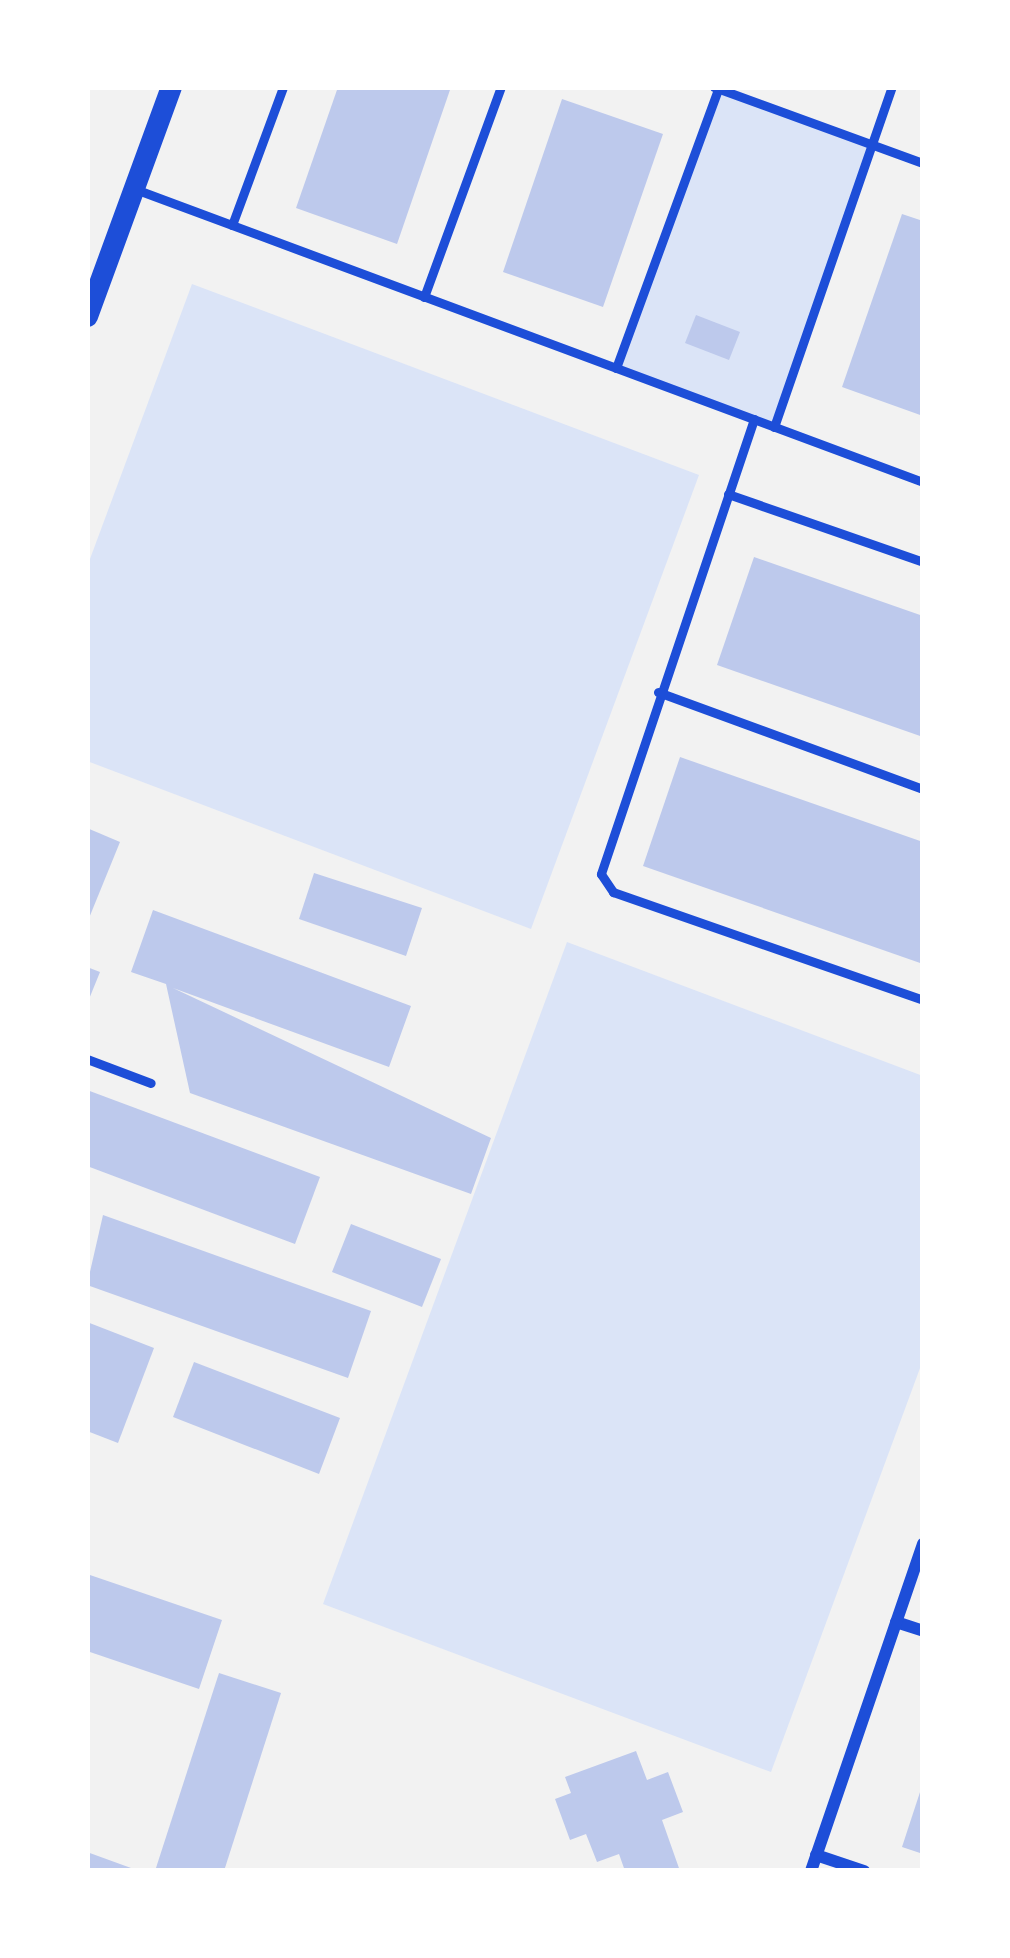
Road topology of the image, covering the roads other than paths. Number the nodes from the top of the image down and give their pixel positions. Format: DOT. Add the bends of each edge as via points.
graph roads {
  1 [pos="170,87"];
  2 [pos="284,87"];
  3 [pos="501,87"];
  4 [pos="892,87"];
  5 [pos="716,88"];
  6 [pos="872,145"];
  7 [pos="923,163"];
  8 [pos="133,189"];
  9 [pos="232,225"];
  10 [pos="424,297"];
  11 [pos="87,316"];
  12 [pos="616,368"];
  13 [pos="754,419"];
  14 [pos="774,427"];
  15 [pos="923,482"];
  16 [pos="728,494"];
  17 [pos="923,562"];
  18 [pos="658,692"];
  19 [pos="923,789"];
  20 [pos="923,1000"];
  21 [pos="87,1059"];
  22 [pos="151,1083"];
  23 [pos="923,1544"];
  24 [pos="896,1622"];
  25 [pos="923,1631"];
  26 [pos="816,1855"];
  27 [pos="811,1871"];
  28 [pos="864,1871"];
  1 -- 8 [label="street"];
  2 -- 9 [label="lane"];
  3 -- 10 [label="lane"];
  4 -- 6 [label="lane"];
  5 -- 6 [label="lane"];
  5 -- 12 [label="lane"];
  6 -- 7 [label="lane"];
  6 -- 14 [label="lane"];
  8 -- 9 [label="lane"];
  8 -- 11 [label="street"];
  9 -- 10 [label="lane"];
  10 -- 12 [label="lane"];
  12 -- 13 [label="lane"];
  13 -- 14 [label="lane"];
  13 -- 16 [label="lane"];
  14 -- 15 [label="lane"];
  16 -- 17 [label="lane"];
  16 -- 18 [label="lane"];
  18 -- 19 [label="lane"];
  18 -- 20 [label="lane" via="599,860 613,892"];
  21 -- 22 [label="lane"];
  23 -- 24 [label="street"];
  24 -- 25 [label="street"];
  24 -- 26 [label="street"];
  26 -- 27 [label="street"];
  26 -- 28 [label="street"];
}
